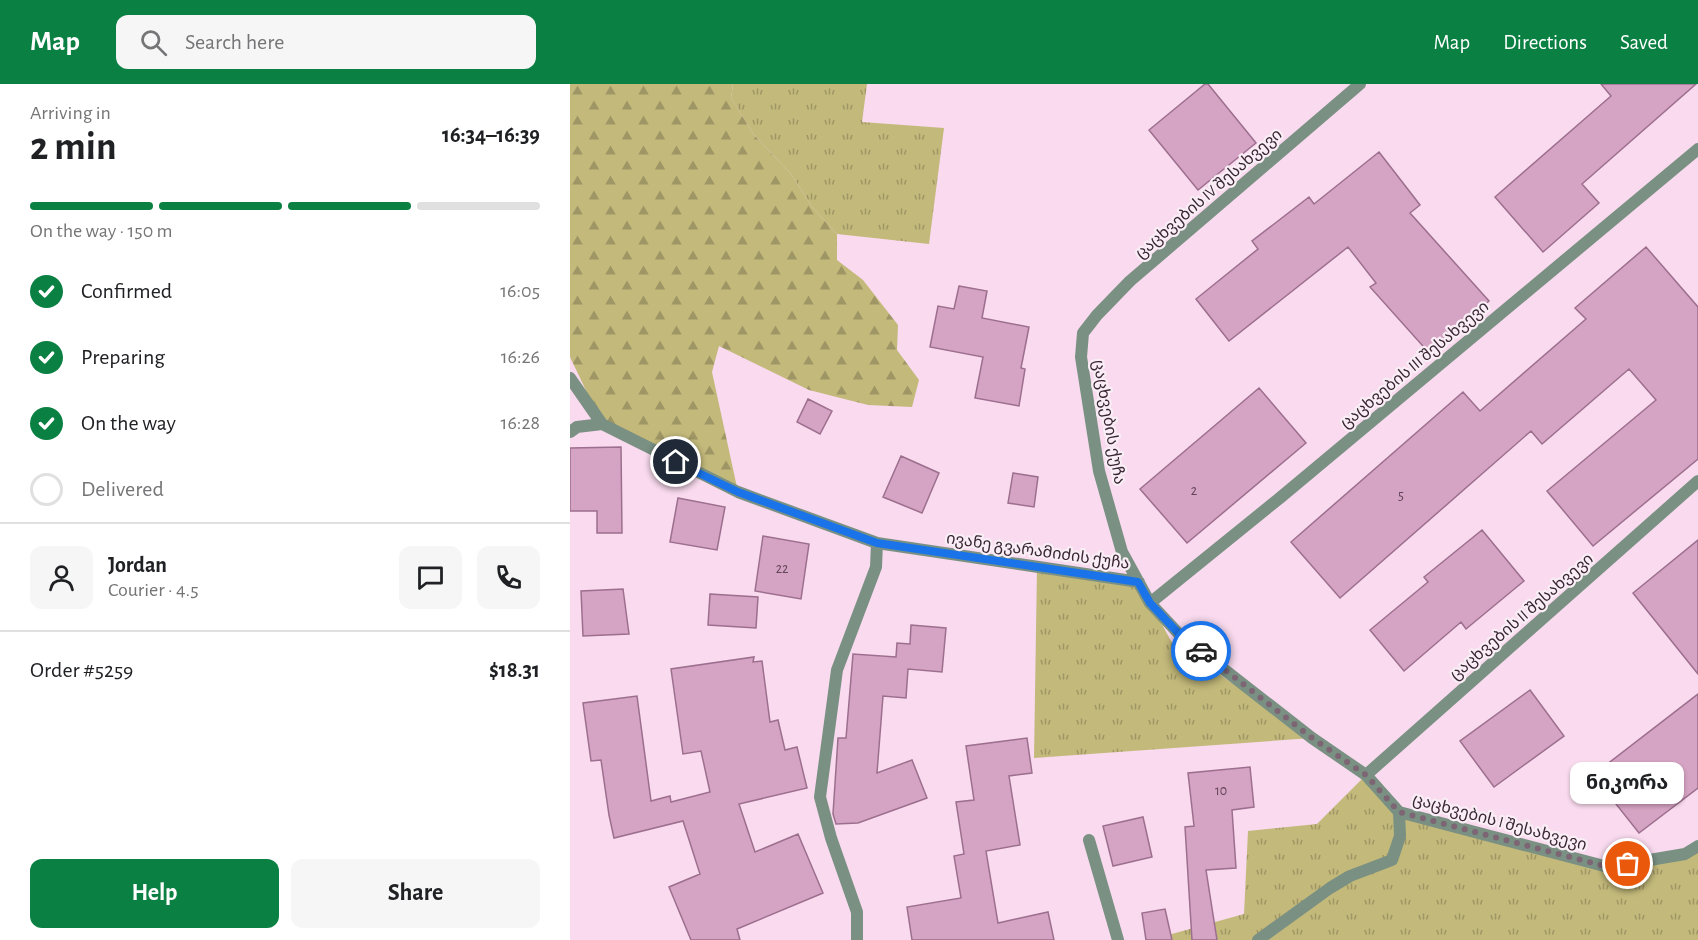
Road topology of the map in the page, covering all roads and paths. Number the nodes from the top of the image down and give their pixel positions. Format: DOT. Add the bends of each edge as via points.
graph roads {
  1 [pos="1360,84"];
  2 [pos="1698,149"];
  3 [pos="1083,333"];
  4 [pos="570,378"];
  5 [pos="602,424"];
  6 [pos="570,432"];
  7 [pos="1698,482"];
  8 [pos="877,543"];
  9 [pos="1138,582"];
  10 [pos="1150,603"];
  11 [pos="1366,775"];
  12 [pos="1399,812"];
  13 [pos="1089,840"];
  14 [pos="1698,846"];
  15 [pos="857,940"];
  16 [pos="1118,940"];
  17 [pos="1258,940"];
  1 -- 3 [label="street, ცაცხვების IV შესახვევი" via="1130,281"];
  2 -- 10 [label="street, ცაცხვების III შესახვევი"];
  3 -- 9 [label="street, ცაცხვების ქუჩა" via="1081,357 1099,471 1122,552"];
  4 -- 5 [label="street, ივანე გვარამიძის ქუჩა"];
  5 -- 6 [label="street" via="576,427"];
  5 -- 8 [label="street, ივანე გვარამიძის ქუჩა" via="738,492"];
  7 -- 11 [label="street, ცაცხვების II შესახვევი"];
  8 -- 9 [label="street, ივანე გვარამიძის ქუჩა"];
  8 -- 15 [label="street" via="876,567 837,670 819,797 857,912"];
  9 -- 10 [label="street, ივანე გვარამიძის ქუჩა"];
  10 -- 11 [label="street, ივანე გვარამიძის ქუჩა" via="1180,635"];
  11 -- 12 [label="street, ივანე გვარამიძის ქუჩა"];
  12 -- 14 [label="street, ცაცხვების I შესახვევი" via="1608,867 1684,854"];
  12 -- 17 [label="street" via="1401,836 1392,860 1350,876"];
  13 -- 16 [label="street"];
}
